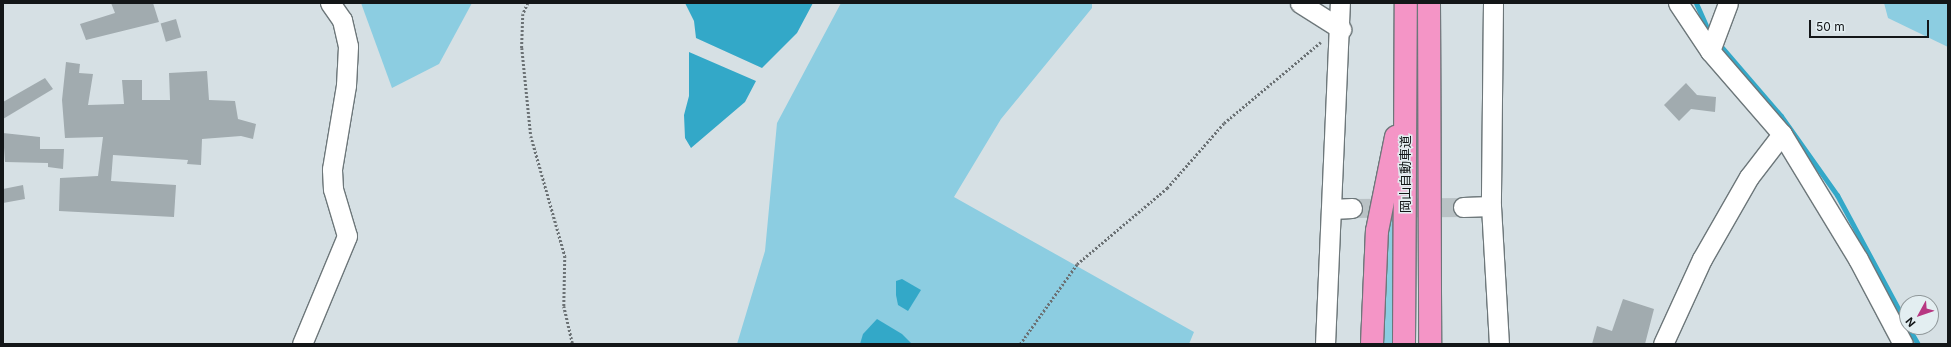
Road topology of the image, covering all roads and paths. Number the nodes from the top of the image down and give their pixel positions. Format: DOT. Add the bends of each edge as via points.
graph roads {
  1 [pos="330,3"];
  2 [pos="528,3"];
  3 [pos="1300,3"];
  4 [pos="1340,3"];
  5 [pos="1406,3"];
  6 [pos="1429,3"];
  7 [pos="1493,3"];
  8 [pos="1678,3"];
  9 [pos="1728,3"];
  10 [pos="1341,29"];
  11 [pos="1713,42"];
  12 [pos="1406,87"];
  13 [pos="1782,134"];
  14 [pos="1491,206"];
  15 [pos="1463,207"];
  16 [pos="1352,208"];
  17 [pos="1332,209"];
  18 [pos="1430,283"];
  19 [pos="302,344"];
  20 [pos="573,344"];
  21 [pos="1020,344"];
  22 [pos="1325,344"];
  23 [pos="1372,344"];
  24 [pos="1404,344"];
  25 [pos="1430,344"];
  26 [pos="1434,344"];
  27 [pos="1499,344"];
  28 [pos="1663,344"];
  29 [pos="1903,344"];
  1 -- 19 [label="street" via="342,20 348,46 346,85 332,169 333,189 347,236"];
  2 -- 20 [label="path" via="523,14 522,48 531,136 565,256 564,306"];
  3 -- 10 [label="street"];
  4 -- 10 [label="street"];
  5 -- 12 [label="highway, 岡山自動車道"];
  6 -- 18 [label="highway, 岡山自動車道"];
  7 -- 14 [label="street"];
  8 -- 11 [label="street"];
  9 -- 11 [label="street"];
  10 -- 17 [label="street"];
  10 -- 21 [label="path" via="1224,123 1167,188 1077,264"];
  11 -- 13 [label="street"];
  12 -- 23 [label="highway" via="1377,231"];
  12 -- 24 [label="highway, 岡山自動車道"];
  13 -- 28 [label="street" via="1749,177 1702,258"];
  13 -- 29 [label="street" via="1858,259"];
  14 -- 15 [label="street"];
  14 -- 27 [label="street"];
  16 -- 17 [label="street"];
  17 -- 22 [label="street"];
  18 -- 25 [label="highway, 岡山自動車道"];
  18 -- 26 [label="highway"];
}
